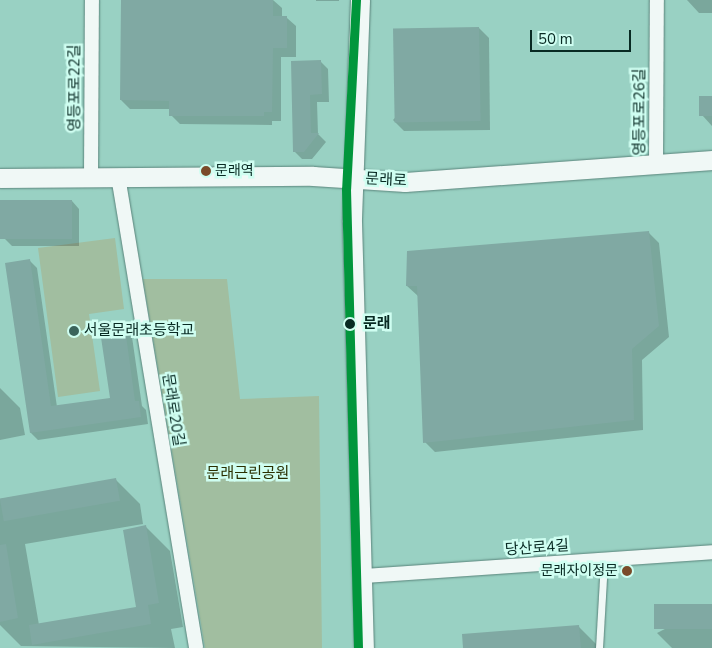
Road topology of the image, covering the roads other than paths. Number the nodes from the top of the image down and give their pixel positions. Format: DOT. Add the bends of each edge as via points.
graph roads {
  1 [pos="92,0"];
  2 [pos="360,0"];
  3 [pos="656,0"];
  4 [pos="712,160"];
  5 [pos="656,164"];
  6 [pos="118,176"];
  7 [pos="91,177"];
  8 [pos="0,178"];
  9 [pos="352,178"];
  10 [pos="712,552"];
  11 [pos="604,560"];
  12 [pos="364,576"];
  13 [pos="196,648"];
  14 [pos="364,648"];
  15 [pos="599,648"];
  1 -- 7 [label="street, 영등포로22길"];
  2 -- 9 [label="street"];
  3 -- 5 [label="street, 영등포로26길"];
  4 -- 5 [label="street, 문래로"];
  5 -- 9 [label="street, 문래로" via="405,182"];
  6 -- 7 [label="street, 문래로"];
  6 -- 9 [label="street, 문래로"];
  6 -- 13 [label="street, 문래로20길"];
  7 -- 8 [label="street, 문래로"];
  9 -- 12 [label="street"];
  10 -- 11 [label="street, 당산로4길"];
  11 -- 12 [label="street, 당산로4길"];
  11 -- 15 [label="lane"];
  12 -- 14 [label="street"];
}
